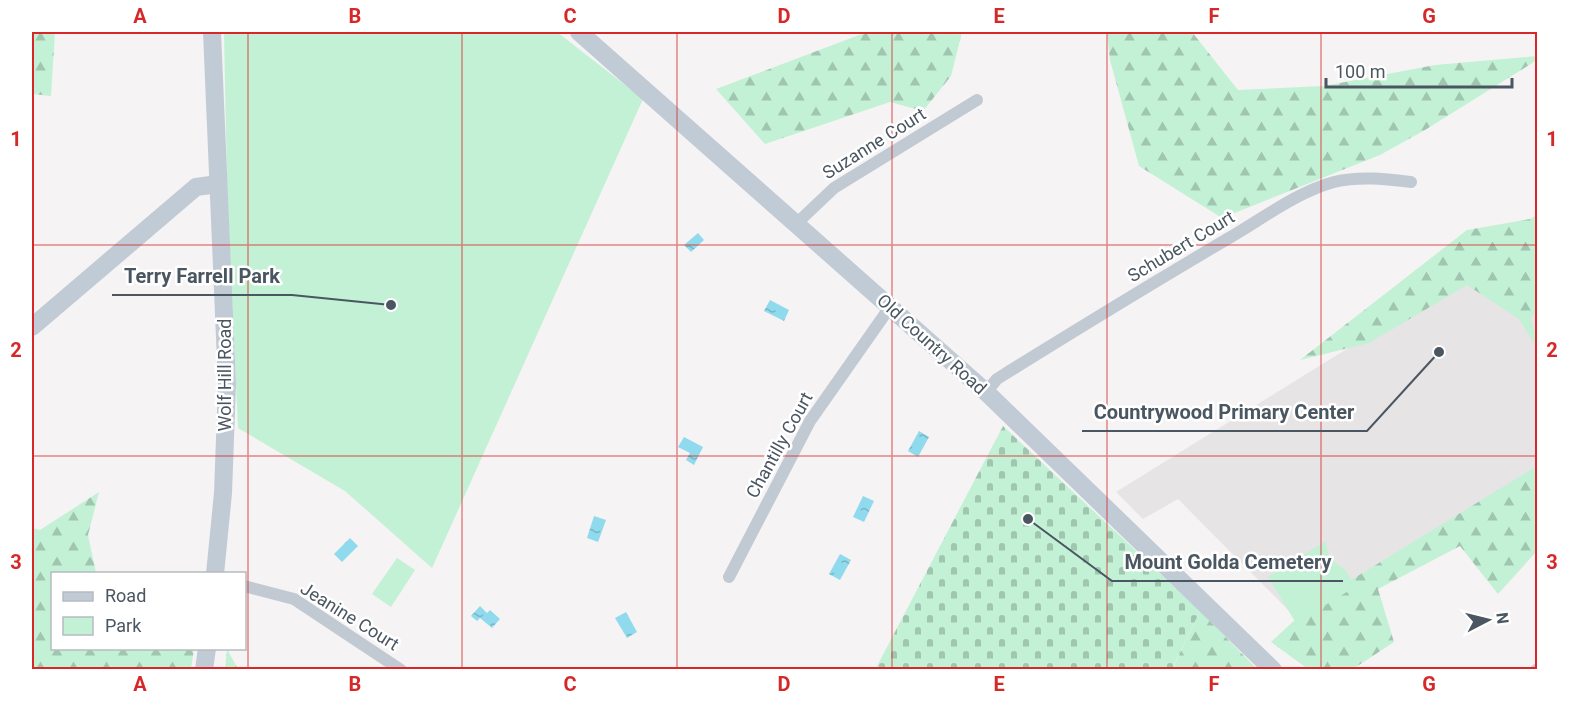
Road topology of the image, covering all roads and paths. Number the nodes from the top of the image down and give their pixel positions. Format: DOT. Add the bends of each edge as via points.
graph roads {
  1 [pos="212,32"];
  2 [pos="580,32"];
  3 [pos="976,100"];
  4 [pos="1411,182"];
  5 [pos="218,184"];
  6 [pos="796,224"];
  7 [pos="890,307"];
  8 [pos="32,327"];
  9 [pos="986,392"];
  10 [pos="215,572"];
  11 [pos="729,577"];
  12 [pos="246,587"];
  13 [pos="207,650"];
  14 [pos="204,669"];
  15 [pos="401,669"];
  16 [pos="1272,669"];
  1 -- 5 [label="main road, Wolf Hill Road"];
  2 -- 6 [label="main road, Old Country Road"];
  3 -- 6 [label="street, Suzanne Court" via="834,188"];
  4 -- 9 [label="street, Schubert Court" via="1353,179 1299,197 1017,366"];
  5 -- 8 [label="main road" via="195,187"];
  5 -- 10 [label="main road, Wolf Hill Road" via="227,384"];
  6 -- 7 [label="main road, Old Country Road"];
  7 -- 9 [label="main road, Old Country Road"];
  7 -- 11 [label="street, Chantilly Court" via="810,422"];
  9 -- 16 [label="main road, Old Country Road"];
  12 -- 15 [label="street, Jeanine Court" via="294,599"];
  13 -- 14 [label="main road"];
}
